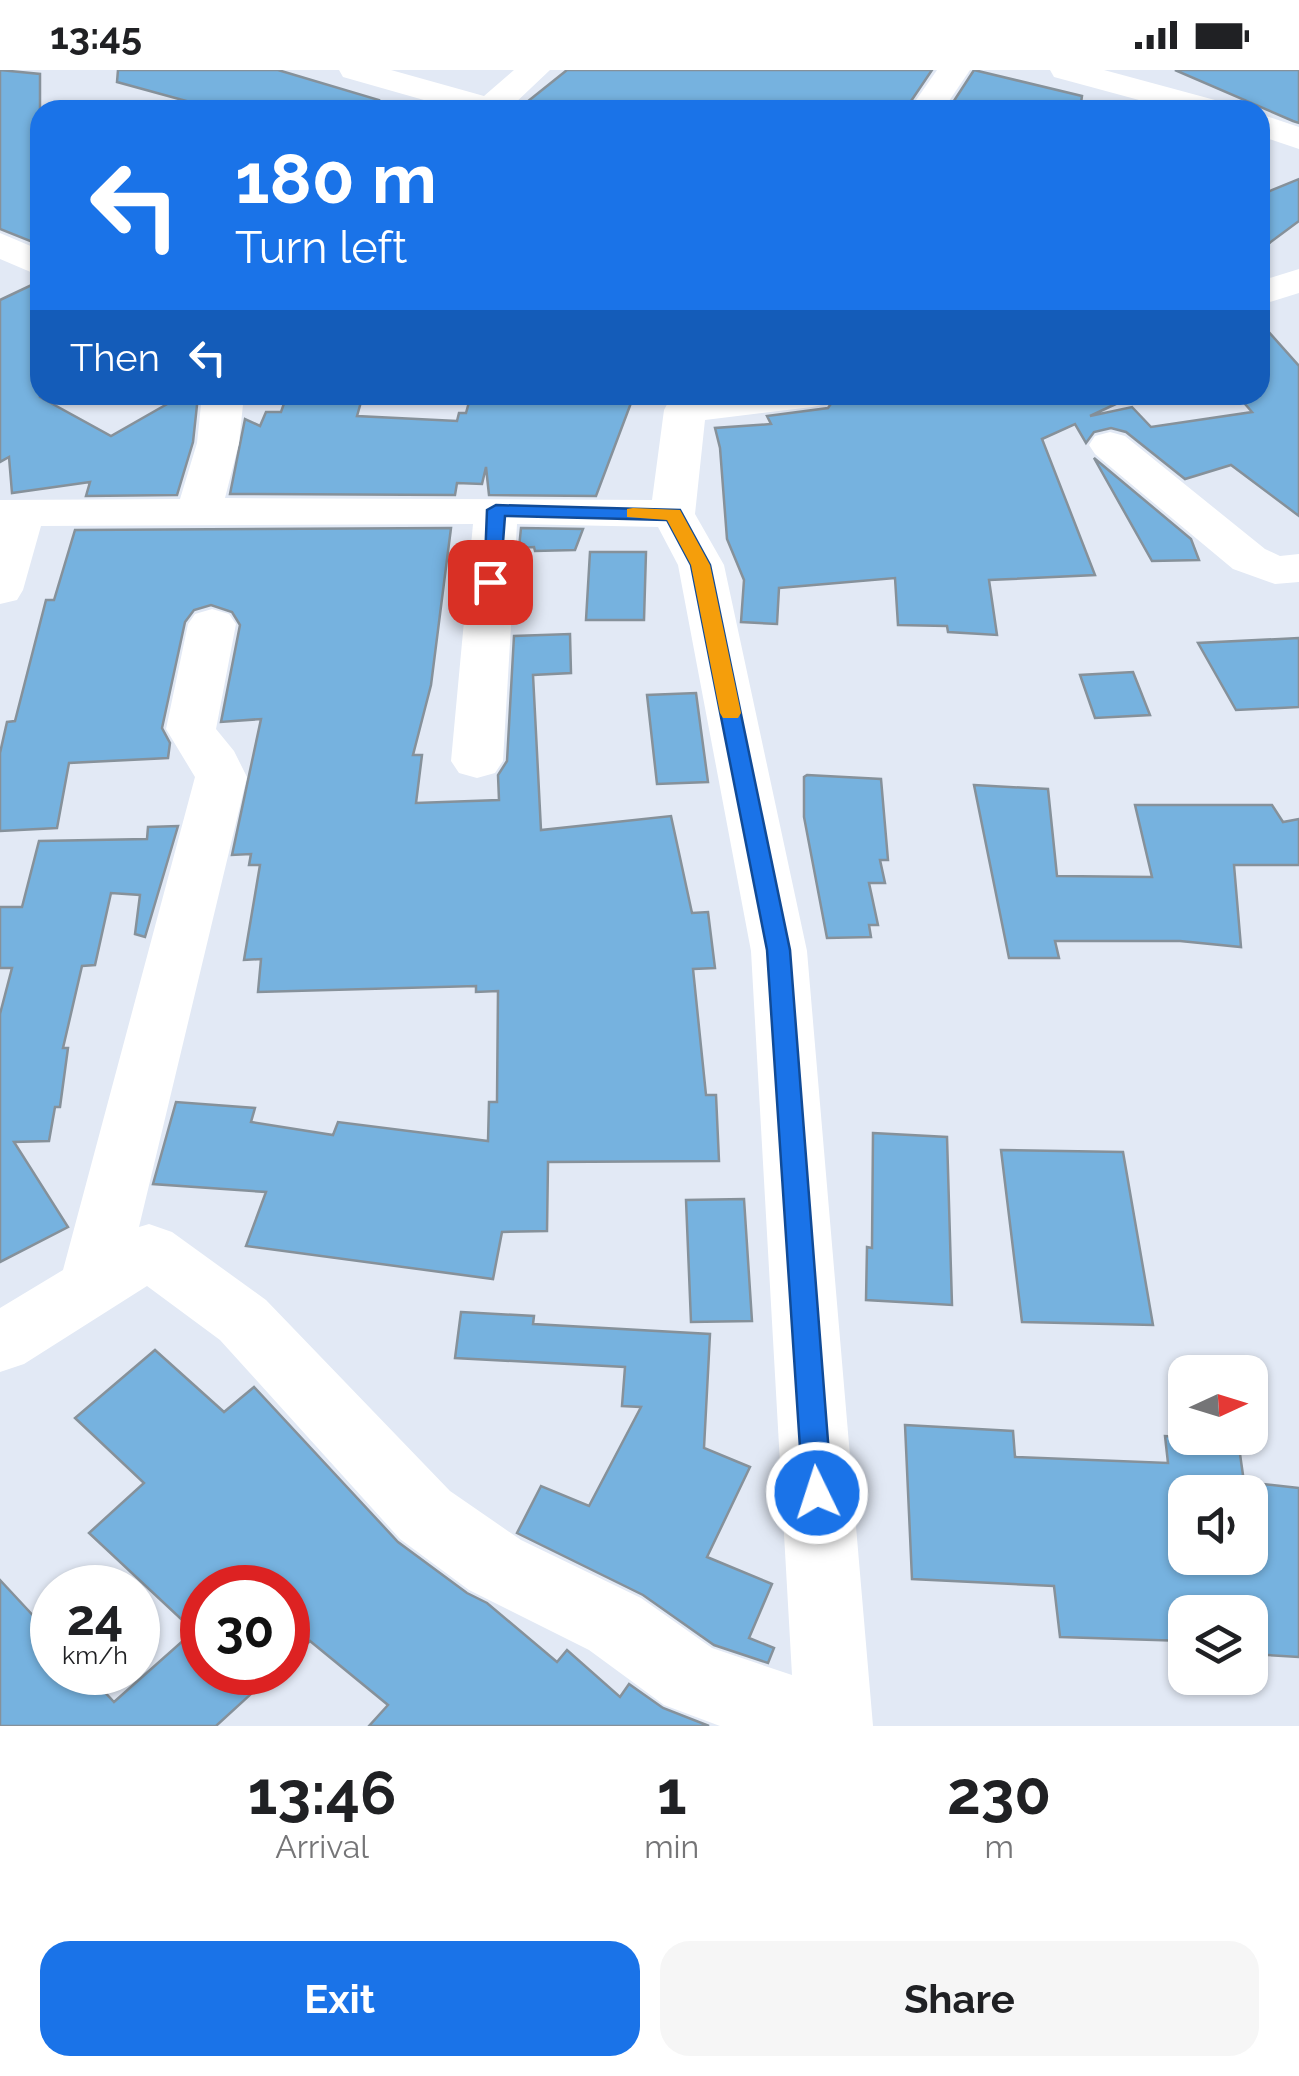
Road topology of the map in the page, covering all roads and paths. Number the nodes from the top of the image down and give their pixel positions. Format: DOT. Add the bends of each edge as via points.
graph roads {
  1 [pos="534,70"];
  2 [pos="954,70"];
  3 [pos="1066,70"];
  4 [pos="369,84"];
  5 [pos="448,100"];
  6 [pos="502,100"];
  7 [pos="933,100"];
  8 [pos="1177,100"];
  9 [pos="1270,128"];
  10 [pos="1299,139"];
  11 [pos="0,244"];
  12 [pos="30,260"];
  13 [pos="1299,281"];
  14 [pos="1270,290"];
  15 [pos="222,405"];
  16 [pos="689,405"];
  17 [pos="1110,445"];
  18 [pos="496,510"];
  19 [pos="199,511"];
  20 [pos="11,513"];
  21 [pos="674,514"];
  22 [pos="1299,568"];
  23 [pos="0,590"];
  24 [pos="212,624"];
  25 [pos="476,761"];
  26 [pos="92,1285"];
  27 [pos="0,1343"];
  28 [pos="831,1726"];
  1 -- 6 [label="street"];
  2 -- 7 [label="street"];
  3 -- 8 [label="street"];
  4 -- 5 [label="street"];
  9 -- 10 [label="street"];
  11 -- 12 [label="street"];
  13 -- 14 [label="street"];
  15 -- 19 [label="street"];
  16 -- 21 [label="street"];
  17 -- 22 [label="street" via="1249,559 1276,570"];
  18 -- 19 [label="street"];
  18 -- 21 [label="street"];
  18 -- 25 [label="street"];
  19 -- 20 [label="street"];
  20 -- 23 [label="street"];
  21 -- 28 [label="street" via="701,565 779,950"];
  24 -- 26 [label="street" via="191,729 221,776"];
  26 -- 27 [label="street"];
  26 -- 28 [label="street" via="149,1251 243,1320 426,1516 495,1565 615,1624 692,1678"];
}
